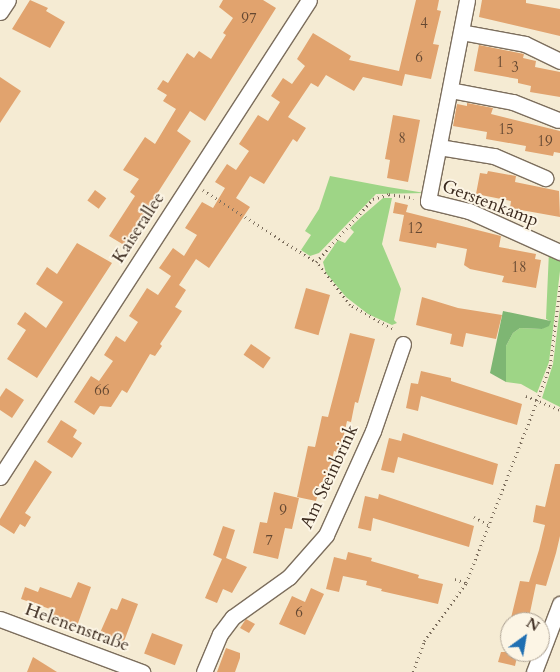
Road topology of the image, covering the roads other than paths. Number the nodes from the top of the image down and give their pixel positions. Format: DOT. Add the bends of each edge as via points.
graph roads {
  1 [pos="8,0"];
  2 [pos="309,0"];
  3 [pos="467,0"];
  4 [pos="0,12"];
  5 [pos="461,32"];
  6 [pos="560,61"];
  7 [pos="450,90"];
  8 [pos="558,120"];
  9 [pos="439,147"];
  10 [pos="545,178"];
  11 [pos="560,252"];
  12 [pos="403,344"];
  13 [pos="0,477"];
  14 [pos="560,604"];
  15 [pos="0,619"];
  16 [pos="142,672"];
  17 [pos="204,672"];
  18 [pos="534,672"];
  1 -- 4 [label="street"];
  2 -- 13 [label="street, Kaiserallee"];
  3 -- 5 [label="street, Gerstenkamp"];
  5 -- 6 [label="street" via="525,44"];
  5 -- 7 [label="street, Gerstenkamp"];
  7 -- 8 [label="street" via="513,102"];
  7 -- 9 [label="street, Gerstenkamp"];
  9 -- 10 [label="street" via="494,156"];
  9 -- 11 [label="street, Gerstenkamp" via="428,201 469,212"];
  12 -- 17 [label="street, Am Steinbrink" via="374,431 326,535 289,577 233,617 220,634"];
  14 -- 18 [label="street"];
  15 -- 16 [label="street, Helenenstraße"];
}
